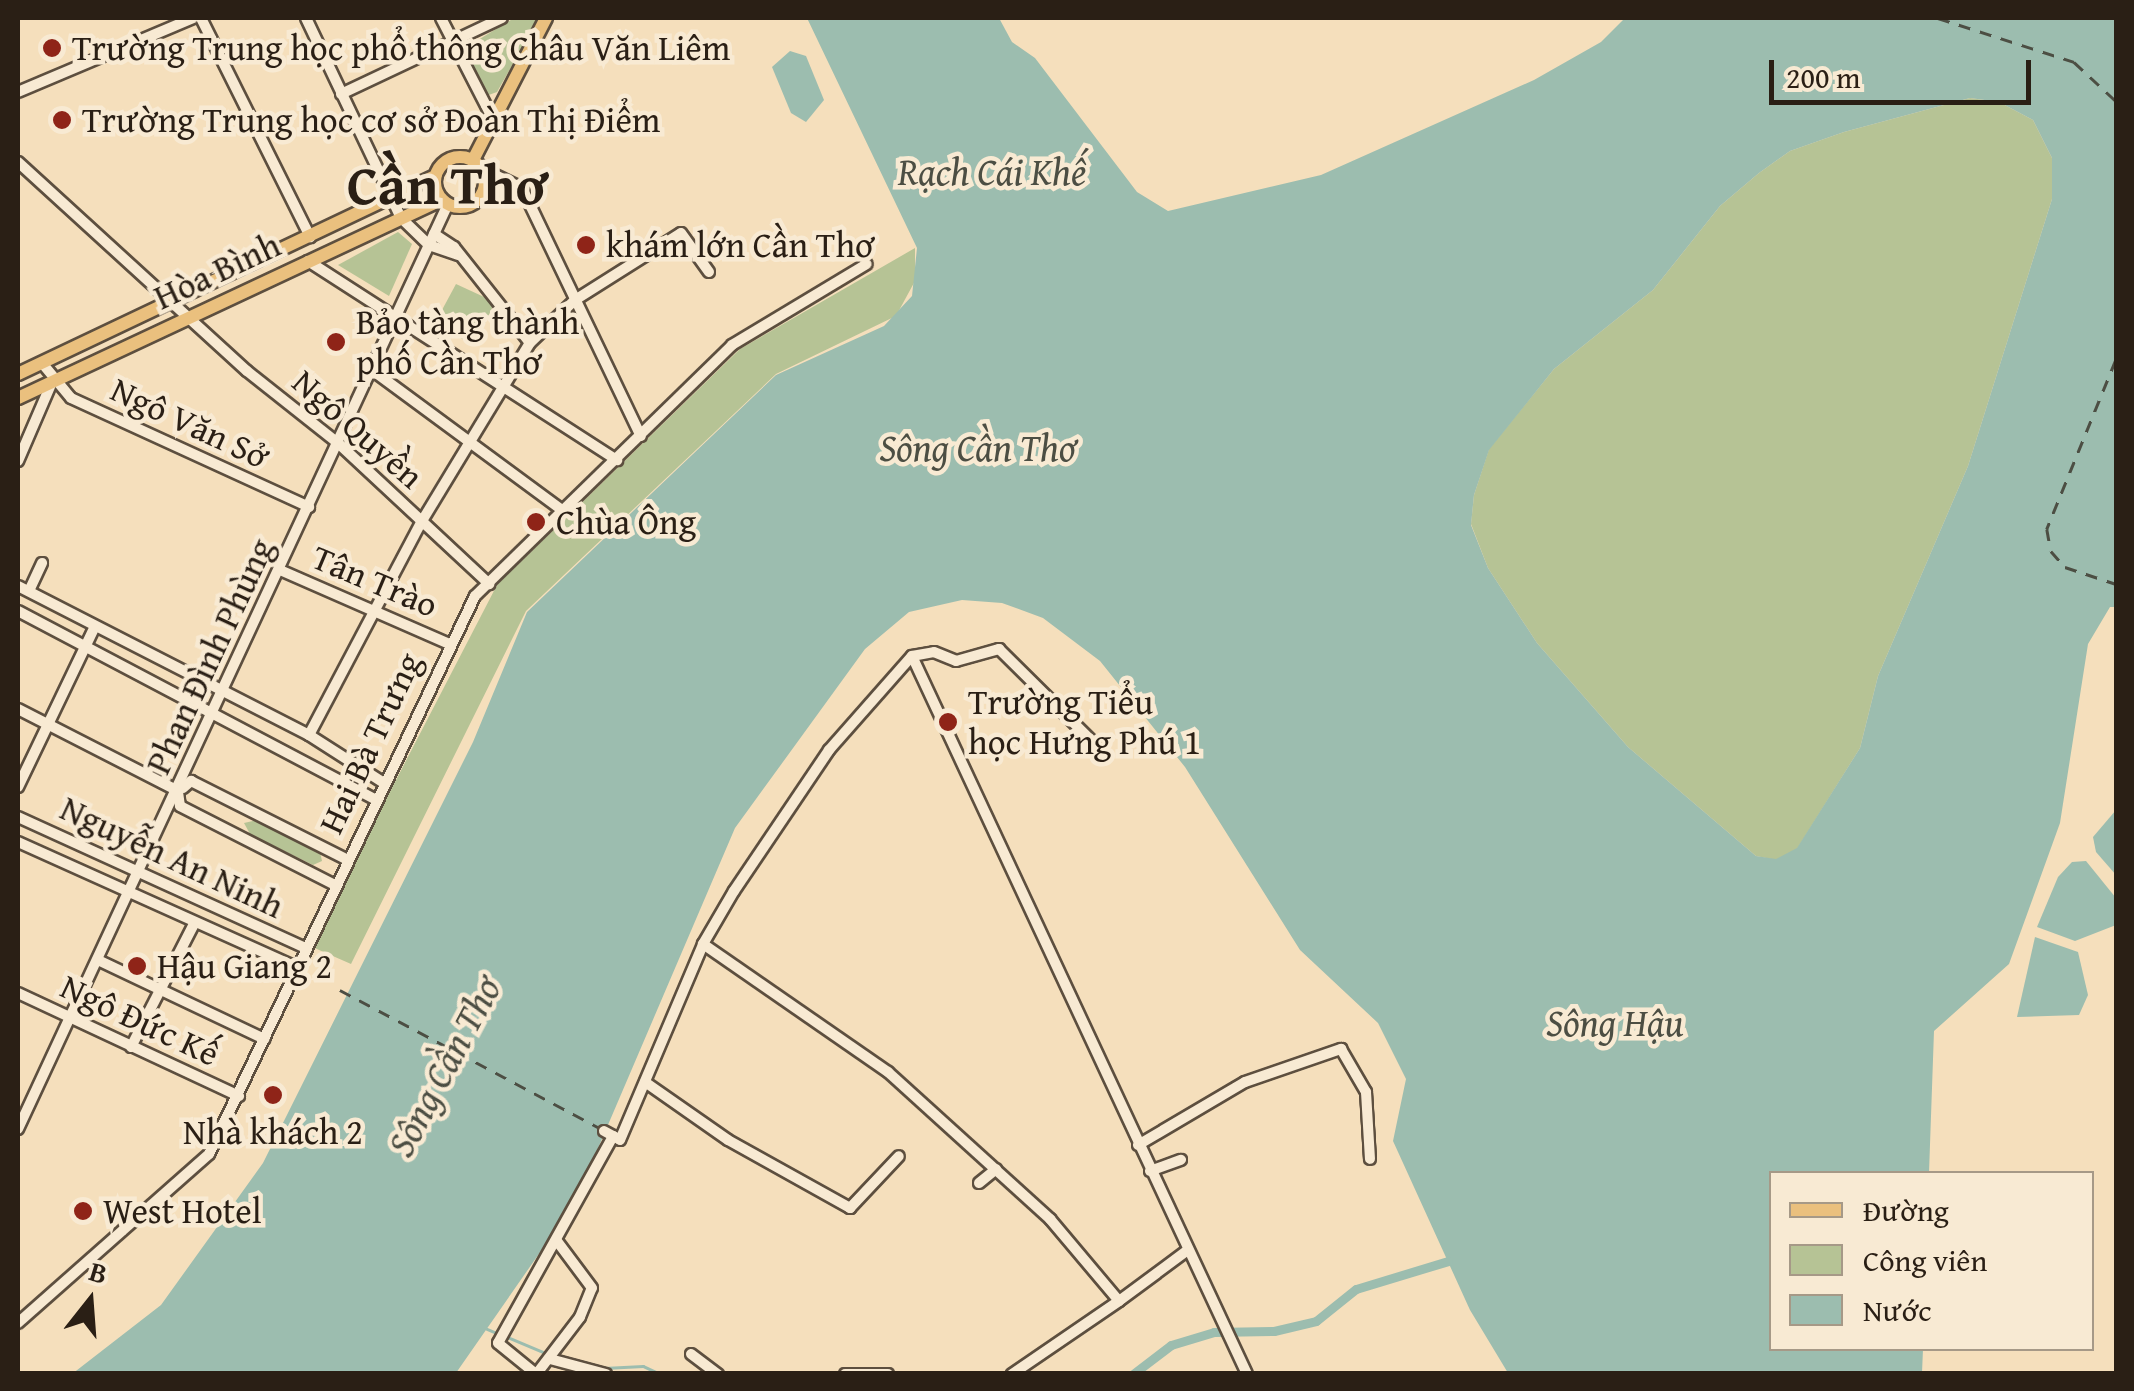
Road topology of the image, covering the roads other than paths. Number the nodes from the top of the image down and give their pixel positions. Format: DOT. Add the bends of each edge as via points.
graph roads {
  1 [pos="194,18"];
  2 [pos="201,18"];
  3 [pos="306,18"];
  4 [pos="441,18"];
  5 [pos="502,18"];
  6 [pos="546,18"];
  7 [pos="451,43"];
  8 [pos="18,92"];
  9 [pos="341,94"];
  10 [pos="493,119"];
  11 [pos="473,160"];
  12 [pos="18,162"];
  13 [pos="484,170"];
  14 [pos="436,176"];
  15 [pos="390,199"];
  16 [pos="445,201"];
  17 [pos="401,218"];
  18 [pos="310,237"];
  19 [pos="432,240"];
  20 [pos="308,262"];
  21 [pos="867,264"];
  22 [pos="709,272"];
  23 [pos="574,300"];
  24 [pos="178,302"];
  25 [pos="396,316"];
  26 [pos="189,317"];
  27 [pos="530,343"];
  28 [pos="42,363"];
  29 [pos="372,370"];
  30 [pos="18,374"];
  31 [pos="52,382"];
  32 [pos="507,384"];
  33 [pos="18,398"];
  34 [pos="641,436"];
  35 [pos="338,442"];
  36 [pos="471,443"];
  37 [pos="18,460"];
  38 [pos="617,460"];
  39 [pos="309,507"];
  40 [pos="562,510"];
  41 [pos="422,521"];
  42 [pos="42,562"];
  43 [pos="280,570"];
  44 [pos="489,584"];
  45 [pos="23,589"];
  46 [pos="374,611"];
  47 [pos="18,612"];
  48 [pos="95,626"];
  49 [pos="448,643"];
  50 [pos="85,645"];
  51 [pos="912,656"];
  52 [pos="224,692"];
  53 [pos="18,709"];
  54 [pos="215,711"];
  55 [pos="46,722"];
  56 [pos="309,735"];
  57 [pos="1094,743"];
  58 [pos="384,784"];
  59 [pos="18,787"];
  60 [pos="178,791"];
  61 [pos="376,800"];
  62 [pos="18,817"];
  63 [pos="18,842"];
  64 [pos="346,859"];
  65 [pos="140,873"];
  66 [pos="334,884"];
  67 [pos="132,893"];
  68 [pos="195,922"];
  69 [pos="703,944"];
  70 [pos="303,948"];
  71 [pos="100,961"];
  72 [pos="294,966"];
  73 [pos="159,992"];
  74 [pos="18,994"];
  75 [pos="74,1018"];
  76 [pos="264,1039"];
  77 [pos="131,1047"];
  78 [pos="645,1082"];
  79 [pos="239,1096"];
  80 [pos="18,1129"];
  81 [pos="1138,1144"];
  82 [pos="899,1156"];
  83 [pos="1370,1159"];
  84 [pos="1180,1160"];
  85 [pos="996,1168"];
  86 [pos="1150,1171"];
  87 [pos="979,1183"];
  88 [pos="557,1242"];
  89 [pos="1188,1250"];
  90 [pos="1119,1300"];
  91 [pos="18,1323"];
  92 [pos="690,1354"];
  93 [pos="552,1356"];
  94 [pos="537,1373"];
  95 [pos="606,1374"];
  96 [pos="718,1374"];
  97 [pos="845,1374"];
  98 [pos="888,1374"];
  99 [pos="1012,1374"];
  100 [pos="1247,1374"];
  1 -- 8 [label="street"];
  2 -- 18 [label="street"];
  3 -- 9 [label="street"];
  4 -- 7 [label="street"];
  5 -- 7 [label="street"];
  6 -- 10 [label="main road"];
  7 -- 9 [label="street"];
  7 -- 10 [label="street"];
  9 -- 15 [label="street"];
  10 -- 11 [label="main road"];
  11 -- 13 [label="main road"];
  11 -- 14 [label="main road" via="450,158"];
  12 -- 24 [label="street"];
  13 -- 16 [label="main road" via="480,198 465,206"];
  13 -- 23 [label="street" via="522,188"];
  14 -- 15 [label="main road, Hòa Bình"];
  14 -- 16 [label="main road"];
  15 -- 17 [label="street"];
  15 -- 18 [label="main road, Hòa Bình"];
  16 -- 17 [label="main road, Hòa Bình"];
  16 -- 19 [label="street, Phan Đình Phùng"];
  17 -- 19 [label="street"];
  17 -- 20 [label="main road, Hòa Bình"];
  18 -- 24 [label="main road, Hòa Bình"];
  19 -- 25 [label="street, Phan Đình Phùng"];
  19 -- 27 [label="street" via="458,256"];
  20 -- 25 [label="street"];
  20 -- 26 [label="main road, Hòa Bình"];
  21 -- 34 [label="street, Hai Bà Trưng" via="732,345"];
  22 -- 23 [label="street" via="682,233"];
  23 -- 27 [label="street"];
  23 -- 34 [label="street"];
  24 -- 26 [label="street, Ngô Quyền"];
  24 -- 28 [label="main road, Hòa Bình"];
  25 -- 29 [label="street, Phan Đình Phùng"];
  25 -- 32 [label="street"];
  26 -- 31 [label="main road, Hòa Bình"];
  26 -- 35 [label="street, Ngô Quyền"];
  27 -- 32 [label="street"];
  28 -- 30 [label="main road, Hòa Bình"];
  28 -- 31 [label="street"];
  29 -- 35 [label="street, Phan Đình Phùng"];
  29 -- 36 [label="street"];
  31 -- 33 [label="main road, Hòa Bình"];
  31 -- 37 [label="street"];
  31 -- 39 [label="street, Ngô Văn Sở" via="160,443"];
  32 -- 36 [label="street"];
  32 -- 38 [label="street"];
  34 -- 38 [label="street, Hai Bà Trưng"];
  35 -- 39 [label="street, Phan Đình Phùng"];
  35 -- 41 [label="street, Ngô Quyền"];
  36 -- 40 [label="street"];
  36 -- 41 [label="street"];
  38 -- 40 [label="street, Hai Bà Trưng"];
  39 -- 43 [label="street, Phan Đình Phùng"];
  40 -- 44 [label="street, Hai Bà Trưng"];
  41 -- 44 [label="street, Ngô Quyền"];
  41 -- 46 [label="street"];
  42 -- 45 [label="street"];
  43 -- 46 [label="street, Tân Trào"];
  43 -- 52 [label="street, Phan Đình Phùng"];
  44 -- 49 [label="street, Hai Bà Trưng"];
  45 -- 48 [label="street"];
  46 -- 49 [label="street, Tân Trào"];
  46 -- 56 [label="street"];
  47 -- 50 [label="street"];
  48 -- 50 [label="street"];
  48 -- 52 [label="street"];
  49 -- 58 [label="street, Hai Bà Trưng"];
  50 -- 54 [label="street"];
  50 -- 55 [label="street"];
  51 -- 57 [label="street" via="934,652 956,661 999,650"];
  51 -- 69 [label="street" via="829,750"];
  51 -- 81 [label="street"];
  52 -- 54 [label="street, Phan Đình Phùng"];
  52 -- 56 [label="street"];
  53 -- 55 [label="street"];
  54 -- 60 [label="street, Phan Đình Phùng"];
  54 -- 61 [label="street"];
  55 -- 59 [label="street"];
  55 -- 60 [label="street"];
  56 -- 58 [label="street"];
  58 -- 61 [label="street, Hai Bà Trưng"];
  60 -- 64 [label="street" via="191,781"];
  60 -- 65 [label="street, Phan Đình Phùng"];
  60 -- 66 [label="street" via="180,806"];
  61 -- 64 [label="street, Hai Bà Trưng"];
  62 -- 65 [label="street, Nguyễn An Ninh"];
  63 -- 67 [label="street"];
  64 -- 66 [label="street, Hai Bà Trưng"];
  65 -- 67 [label="street, Phan Đình Phùng"];
  65 -- 70 [label="street, Nguyễn An Ninh"];
  66 -- 70 [label="street, Hai Bà Trưng"];
  67 -- 68 [label="street"];
  67 -- 71 [label="street, Phan Đình Phùng"];
  68 -- 72 [label="street"];
  68 -- 73 [label="street"];
  69 -- 78 [label="street"];
  69 -- 85 [label="street" via="888,1072"];
  70 -- 72 [label="street, Hai Bà Trưng"];
  71 -- 73 [label="street"];
  71 -- 75 [label="street, Phan Đình Phùng"];
  72 -- 76 [label="street, Hai Bà Trưng"];
  73 -- 76 [label="street"];
  73 -- 77 [label="street"];
  74 -- 75 [label="street, Ngô Đức Kế"];
  75 -- 77 [label="street, Ngô Đức Kế"];
  75 -- 80 [label="street, Phan Đình Phùng"];
  76 -- 79 [label="street, Hai Bà Trưng"];
  77 -- 79 [label="street, Ngô Đức Kế"];
  78 -- 82 [label="street" via="728,1140 850,1208"];
  78 -- 88 [label="street" via="620,1140 609,1134"];
  79 -- 91 [label="street, Hai Bà Trưng" via="209,1154"];
  81 -- 83 [label="street" via="1244,1082 1342,1048 1370,1107 1364,1134"];
  81 -- 86 [label="street"];
  84 -- 86 [label="street"];
  85 -- 87 [label="street"];
  85 -- 90 [label="street"];
  86 -- 89 [label="street"];
  88 -- 93 [label="street" via="592,1288"];
  88 -- 94 [label="street" via="500,1339"];
  89 -- 90 [label="street"];
  89 -- 100 [label="street"];
  90 -- 99 [label="street"];
  92 -- 96 [label="street"];
  93 -- 94 [label="street"];
  93 -- 95 [label="street"];
  97 -- 98 [label="street"];
}
